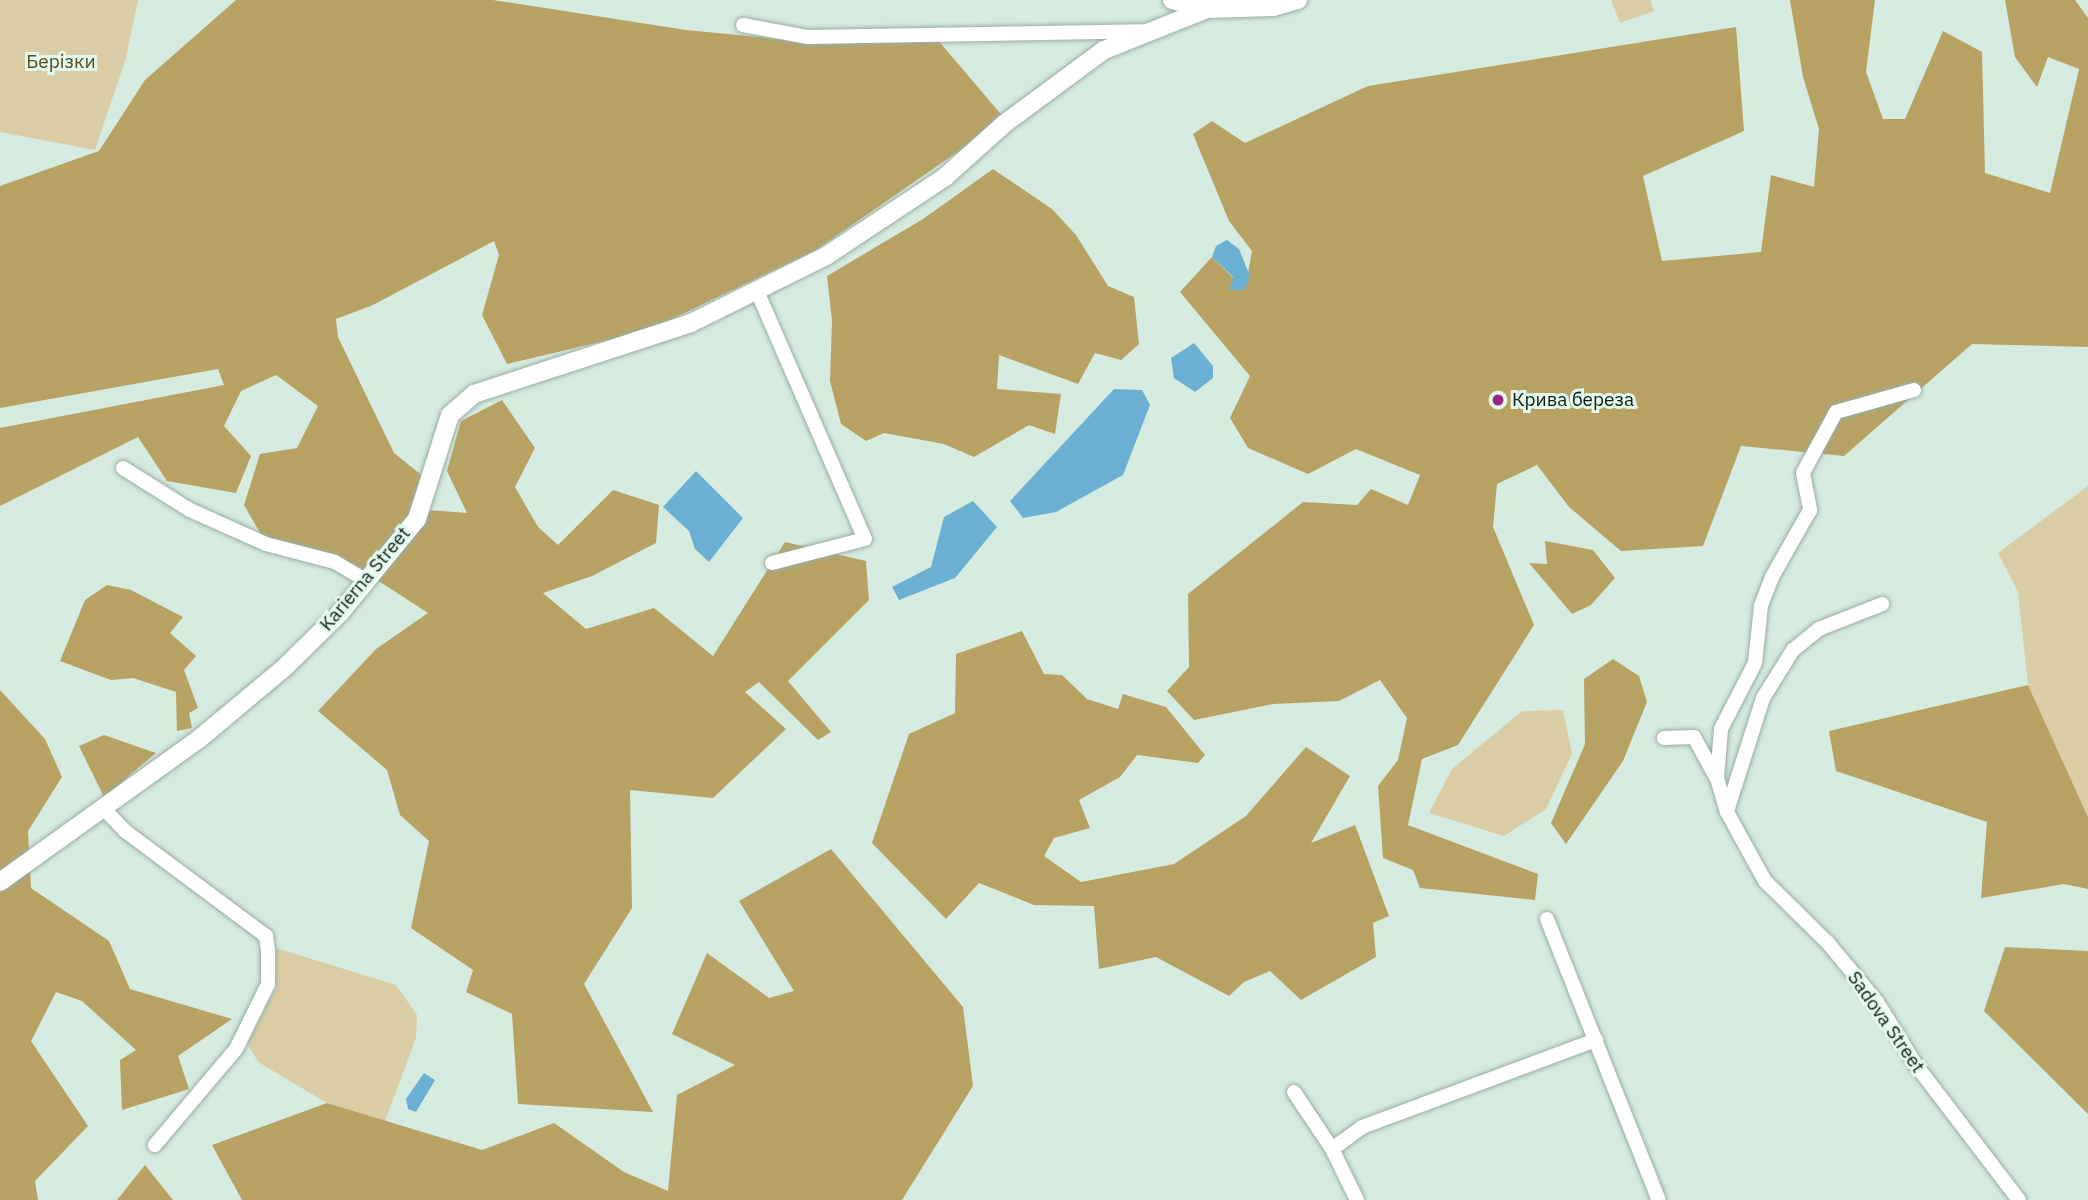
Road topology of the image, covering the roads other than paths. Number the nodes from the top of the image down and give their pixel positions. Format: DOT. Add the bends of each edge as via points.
graph roads {
  1 [pos="1160,0"];
  2 [pos="1172,0"];
  3 [pos="1298,0"];
  4 [pos="1207,9"];
  5 [pos="743,25"];
  6 [pos="1149,28"];
  7 [pos="757,291"];
  8 [pos="1914,390"];
  9 [pos="123,468"];
  10 [pos="772,563"];
  11 [pos="365,580"];
  12 [pos="1882,604"];
  13 [pos="1664,738"];
  14 [pos="1717,778"];
  15 [pos="102,807"];
  16 [pos="1727,812"];
  17 [pos="0,882"];
  18 [pos="1547,919"];
  19 [pos="1596,1040"];
  20 [pos="1294,1092"];
  21 [pos="155,1145"];
  22 [pos="1332,1149"];
  23 [pos="1357,1200"];
  24 [pos="1659,1200"];
  25 [pos="2019,1200"];
  1 -- 6 [label="street" via="1162,11"];
  2 -- 4 [label="street"];
  3 -- 4 [label="street" via="1273,7"];
  4 -- 6 [label="street, Karierna Street"];
  5 -- 6 [label="street" via="808,37"];
  6 -- 7 [label="street, Karierna Street" via="1104,50 1015,116 945,177 826,257"];
  7 -- 10 [label="street" via="866,539"];
  7 -- 11 [label="street, Karierna Street" via="691,324 474,394 450,415 417,519"];
  8 -- 14 [label="street" via="1836,412 1803,473 1810,510 1761,606 1755,663 1721,729"];
  9 -- 11 [label="street" via="202,515 266,544 335,562"];
  11 -- 15 [label="street, Karierna Street" via="340,613 284,668 199,739"];
  12 -- 16 [label="street" via="1819,629 1793,650 1763,698"];
  13 -- 14 [label="street" via="1694,737"];
  14 -- 16 [label="street, Sadova Street"];
  15 -- 17 [label="street, Karierna Street"];
  15 -- 21 [label="street" via="125,831 265,936 268,950 268,984 236,1049"];
  16 -- 25 [label="street, Sadova Street" via="1765,881 1828,943 1877,1002 1916,1065"];
  18 -- 19 [label="street"];
  19 -- 22 [label="street" via="1362,1127"];
  19 -- 24 [label="street"];
  20 -- 22 [label="street"];
  22 -- 23 [label="street"];
}
